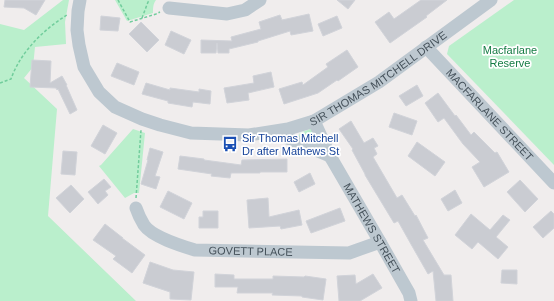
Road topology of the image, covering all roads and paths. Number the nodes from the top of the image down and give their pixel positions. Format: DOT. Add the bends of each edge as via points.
graph roads {
  1 [pos="118,0"];
  2 [pos="150,0"];
  3 [pos="260,0"];
  4 [pos="491,0"];
  5 [pos="79,5"];
  6 [pos="169,8"];
  7 [pos="142,18"];
  8 [pos="426,47"];
  9 [pos="0,83"];
  10 [pos="142,119"];
  11 [pos="314,121"];
  12 [pos="272,132"];
  13 [pos="330,156"];
  14 [pos="554,183"];
  15 [pos="136,208"];
  16 [pos="380,242"];
  17 [pos="411,301"];
  1 -- 7 [label="path" via="130,22"];
  2 -- 7 [label="path"];
  3 -- 6 [label="street" via="246,10 227,14"];
  4 -- 8 [label="street, SIR THOMAS MITCHELL DRIVE"];
  5 -- 9 [label="path" via="40,36 19,62 11,79"];
  5 -- 10 [label="street, SIR THOMAS MITCHELL DRIVE" via="78,45 84,67 99,92 115,107"];
  6 -- 7 [label="path"];
  8 -- 11 [label="street, SIR THOMAS MITCHELL DRIVE" via="378,82"];
  8 -- 14 [label="street, MACFARLANE STREET"];
  10 -- 12 [label="street, SIR THOMAS MITCHELL DRIVE" via="192,132 249,136"];
  10 -- 15 [label="path"];
  11 -- 12 [label="street, SIR THOMAS MITCHELL DRIVE" via="288,130"];
  11 -- 13 [label="street, MATHEWS STREET"];
  12 -- 13 [label="street"];
  13 -- 16 [label="street, MATHEWS STREET"];
  15 -- 16 [label="street, GOVETT PLACE" via="145,227 158,236 195,250 349,253"];
  16 -- 17 [label="street, MATHEWS STREET"];
}
